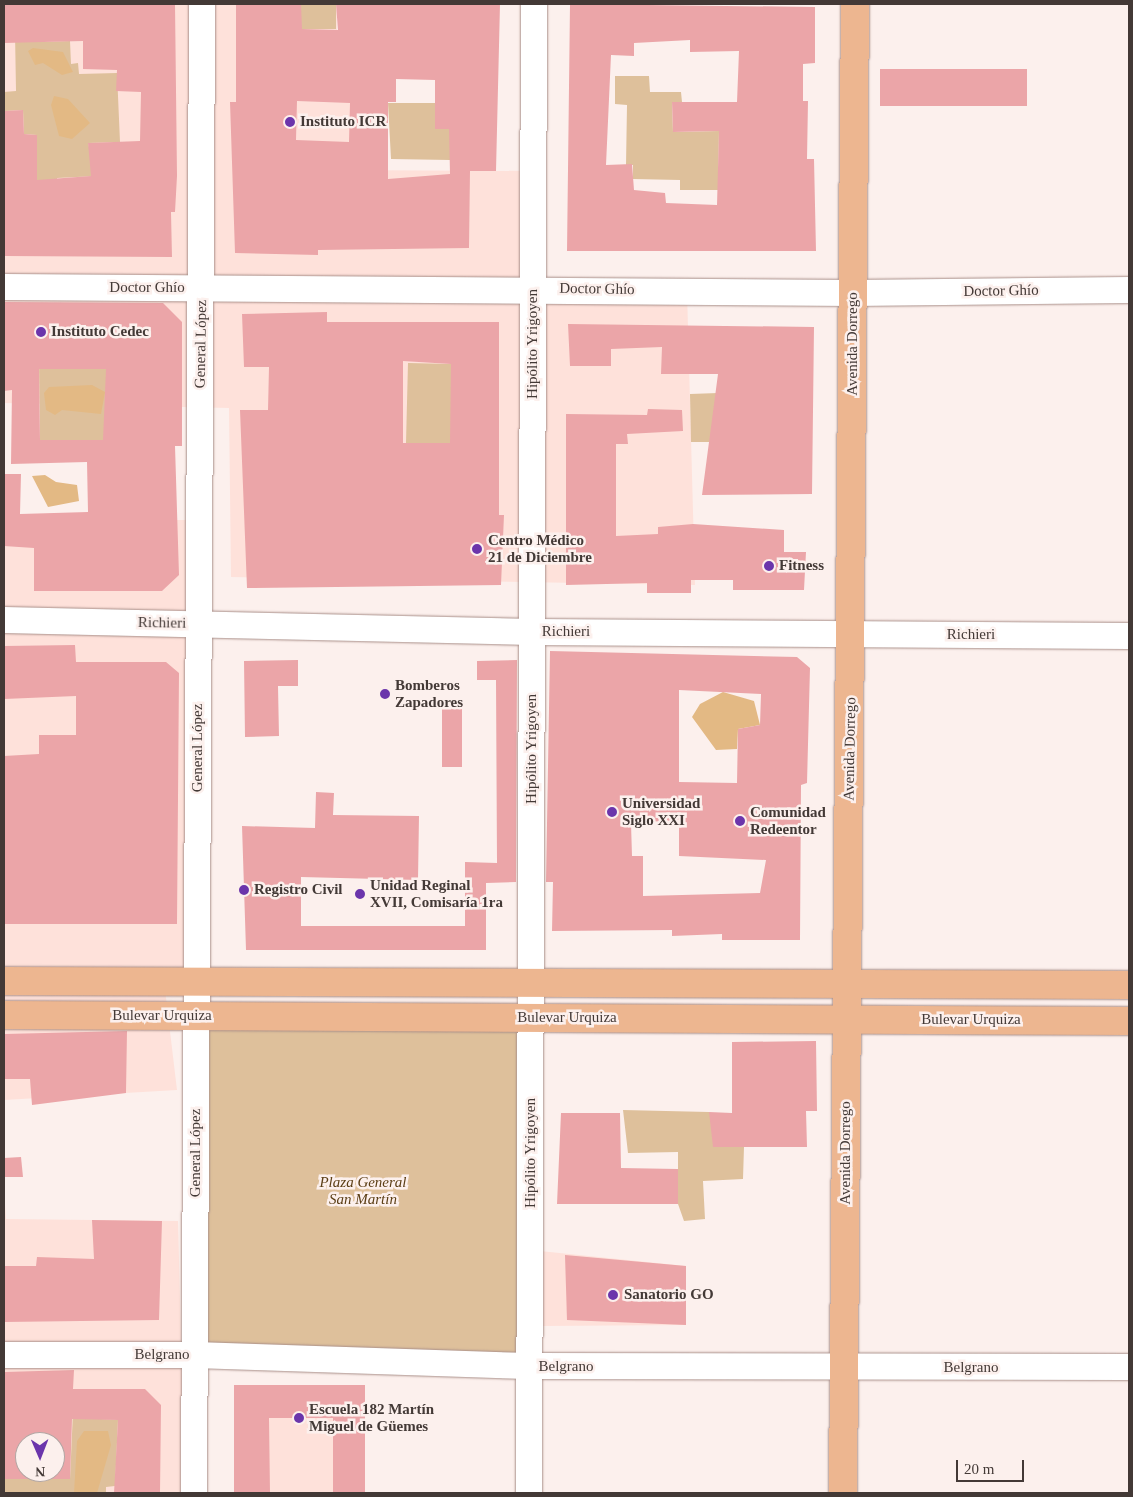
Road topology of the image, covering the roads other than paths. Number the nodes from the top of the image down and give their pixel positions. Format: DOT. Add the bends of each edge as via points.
graph roads {
  1 [pos="202,4"];
  2 [pos="534,4"];
  3 [pos="855,4"];
  4 [pos="4,287"];
  5 [pos="202,288"];
  6 [pos="533,288"];
  7 [pos="1129,290"];
  8 [pos="853,293"];
  9 [pos="4,620"];
  10 [pos="199,623"];
  11 [pos="532,632"];
  12 [pos="852,634"];
  13 [pos="1129,636"];
  14 [pos="4,980"];
  15 [pos="197,981"];
  16 [pos="531,982"];
  17 [pos="847,984"];
  18 [pos="1129,985"];
  19 [pos="4,1015"];
  20 [pos="197,1016"];
  21 [pos="531,1017"];
  22 [pos="846,1019"];
  23 [pos="1129,1021"];
  24 [pos="4,1355"];
  25 [pos="195,1355"];
  26 [pos="530,1366"];
  27 [pos="1129,1367"];
  28 [pos="844,1369"];
  29 [pos="194,1493"];
  30 [pos="529,1493"];
  31 [pos="843,1493"];
  1 -- 5 [label="street, General López"];
  2 -- 6 [label="street, Hipólito Yrigoyen"];
  3 -- 8 [label="main road, Avenida Dorrego"];
  4 -- 5 [label="street, Doctor Ghío"];
  5 -- 6 [label="street, Doctor Ghío"];
  5 -- 10 [label="street, General López"];
  6 -- 8 [label="street, Doctor Ghío"];
  6 -- 11 [label="street, Hipólito Yrigoyen"];
  7 -- 8 [label="street, Doctor Ghío"];
  8 -- 12 [label="main road, Avenida Dorrego"];
  9 -- 10 [label="street, Richieri"];
  10 -- 11 [label="street, Richieri"];
  10 -- 15 [label="street, General López"];
  11 -- 12 [label="street, Richieri"];
  11 -- 16 [label="street, Hipólito Yrigoyen"];
  12 -- 13 [label="street, Richieri"];
  12 -- 17 [label="main road, Avenida Dorrego"];
  14 -- 15 [label="main road"];
  15 -- 16 [label="main road"];
  15 -- 20 [label="street, General López"];
  16 -- 17 [label="main road"];
  16 -- 21 [label="street, Hipólito Yrigoyen"];
  17 -- 18 [label="main road"];
  17 -- 22 [label="main road, Avenida Dorrego"];
  19 -- 20 [label="main road, Bulevar Urquiza"];
  20 -- 21 [label="main road, Bulevar Urquiza"];
  20 -- 25 [label="street, General López"];
  21 -- 22 [label="main road, Bulevar Urquiza"];
  21 -- 26 [label="street, Hipólito Yrigoyen"];
  22 -- 23 [label="main road, Bulevar Urquiza"];
  22 -- 28 [label="main road, Avenida Dorrego"];
  24 -- 25 [label="street, Belgrano"];
  25 -- 26 [label="street, Belgrano"];
  25 -- 29 [label="street, General López"];
  26 -- 28 [label="street, Belgrano"];
  26 -- 30 [label="street, Hipólito Yrigoyen"];
  27 -- 28 [label="street, Belgrano"];
  28 -- 31 [label="main road, Avenida Dorrego"];
}
